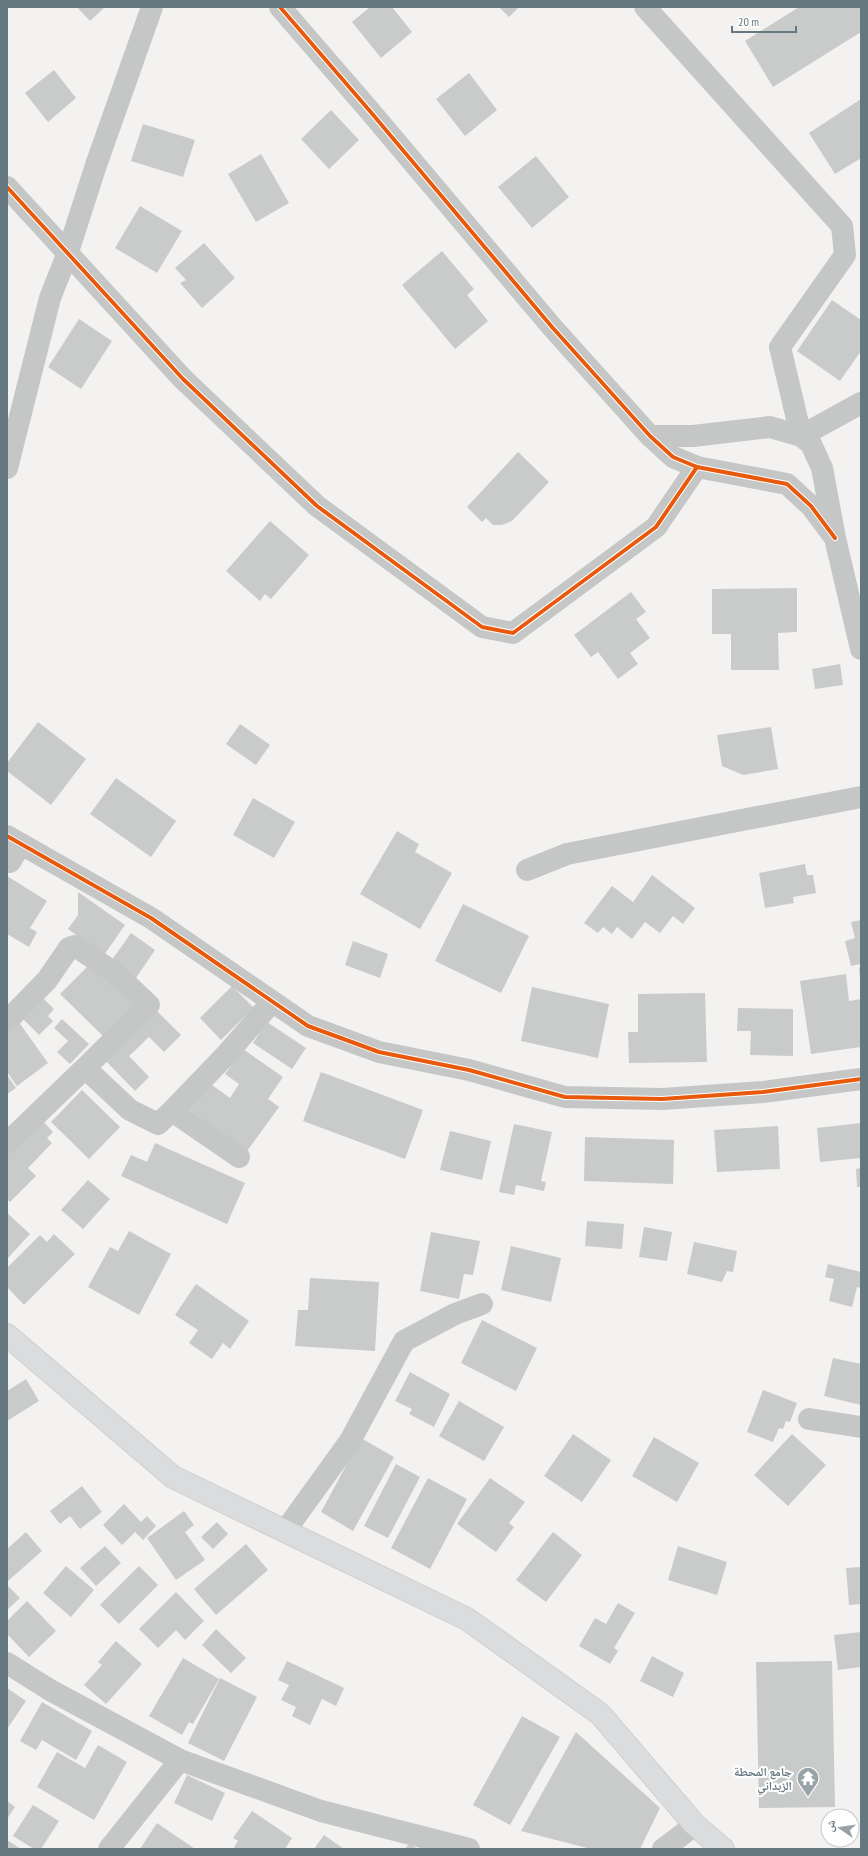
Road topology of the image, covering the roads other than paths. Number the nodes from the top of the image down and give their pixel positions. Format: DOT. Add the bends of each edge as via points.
graph roads {
  1 [pos="152,7"];
  2 [pos="280,7"];
  3 [pos="645,7"];
  4 [pos="7,187"];
  5 [pos="68,255"];
  6 [pos="861,403"];
  7 [pos="650,436"];
  8 [pos="801,436"];
  9 [pos="697,467"];
  10 [pos="7,468"];
  11 [pos="835,538"];
  12 [pos="861,649"];
  13 [pos="861,797"];
  14 [pos="12,847"];
  15 [pos="527,870"];
  16 [pos="272,1002"];
  17 [pos="7,1021"];
  18 [pos="84,1068"];
  19 [pos="861,1079"];
  20 [pos="172,1110"];
  21 [pos="7,1143"];
  22 [pos="239,1157"];
  23 [pos="482,1304"];
  24 [pos="7,1335"];
  25 [pos="809,1419"];
  26 [pos="861,1427"];
  27 [pos="285,1531"];
  28 [pos="7,1663"];
  29 [pos="180,1760"];
  30 [pos="695,1825"];
  31 [pos="109,1849"];
  32 [pos="469,1849"];
  33 [pos="663,1849"];
  34 [pos="724,1849"];
  1 -- 5 [label="street" via="96,165"];
  2 -- 7 [label="street" via="552,327"];
  3 -- 8 [label="street" via="842,226 845,256 780,347"];
  4 -- 5 [label="street"];
  5 -- 9 [label="street" via="183,379 317,506 482,628 513,633 656,527"];
  5 -- 10 [label="street" via="50,298"];
  6 -- 8 [label="street"];
  7 -- 8 [label="street" via="693,436 770,427"];
  7 -- 9 [label="street" via="673,457"];
  8 -- 11 [label="street" via="811,444 822,468"];
  9 -- 11 [label="street" via="787,484 811,506"];
  11 -- 12 [label="street"];
  13 -- 15 [label="street" via="567,854"];
  14 -- 16 [label="street" via="151,918"];
  16 -- 19 [label="street" via="308,1026 379,1052 469,1070 565,1097 662,1099 764,1092"];
  16 -- 20 [label="street" via="224,1057"];
  17 -- 18 [label="street" via="47,980 69,948 75,946 115,973 149,1005"];
  18 -- 20 [label="street" via="130,1110 158,1124"];
  18 -- 21 [label="street"];
  20 -- 22 [label="street"];
  23 -- 27 [label="street" via="455,1314 404,1342 350,1441"];
  24 -- 27 [label="main road" via="173,1477"];
  25 -- 26 [label="street"];
  27 -- 30 [label="main road" via="467,1619 600,1714"];
  28 -- 29 [label="street" via="50,1690"];
  29 -- 31 [label="street"];
  29 -- 32 [label="street" via="321,1811"];
  30 -- 33 [label="street"];
  30 -- 34 [label="main road"];
}
